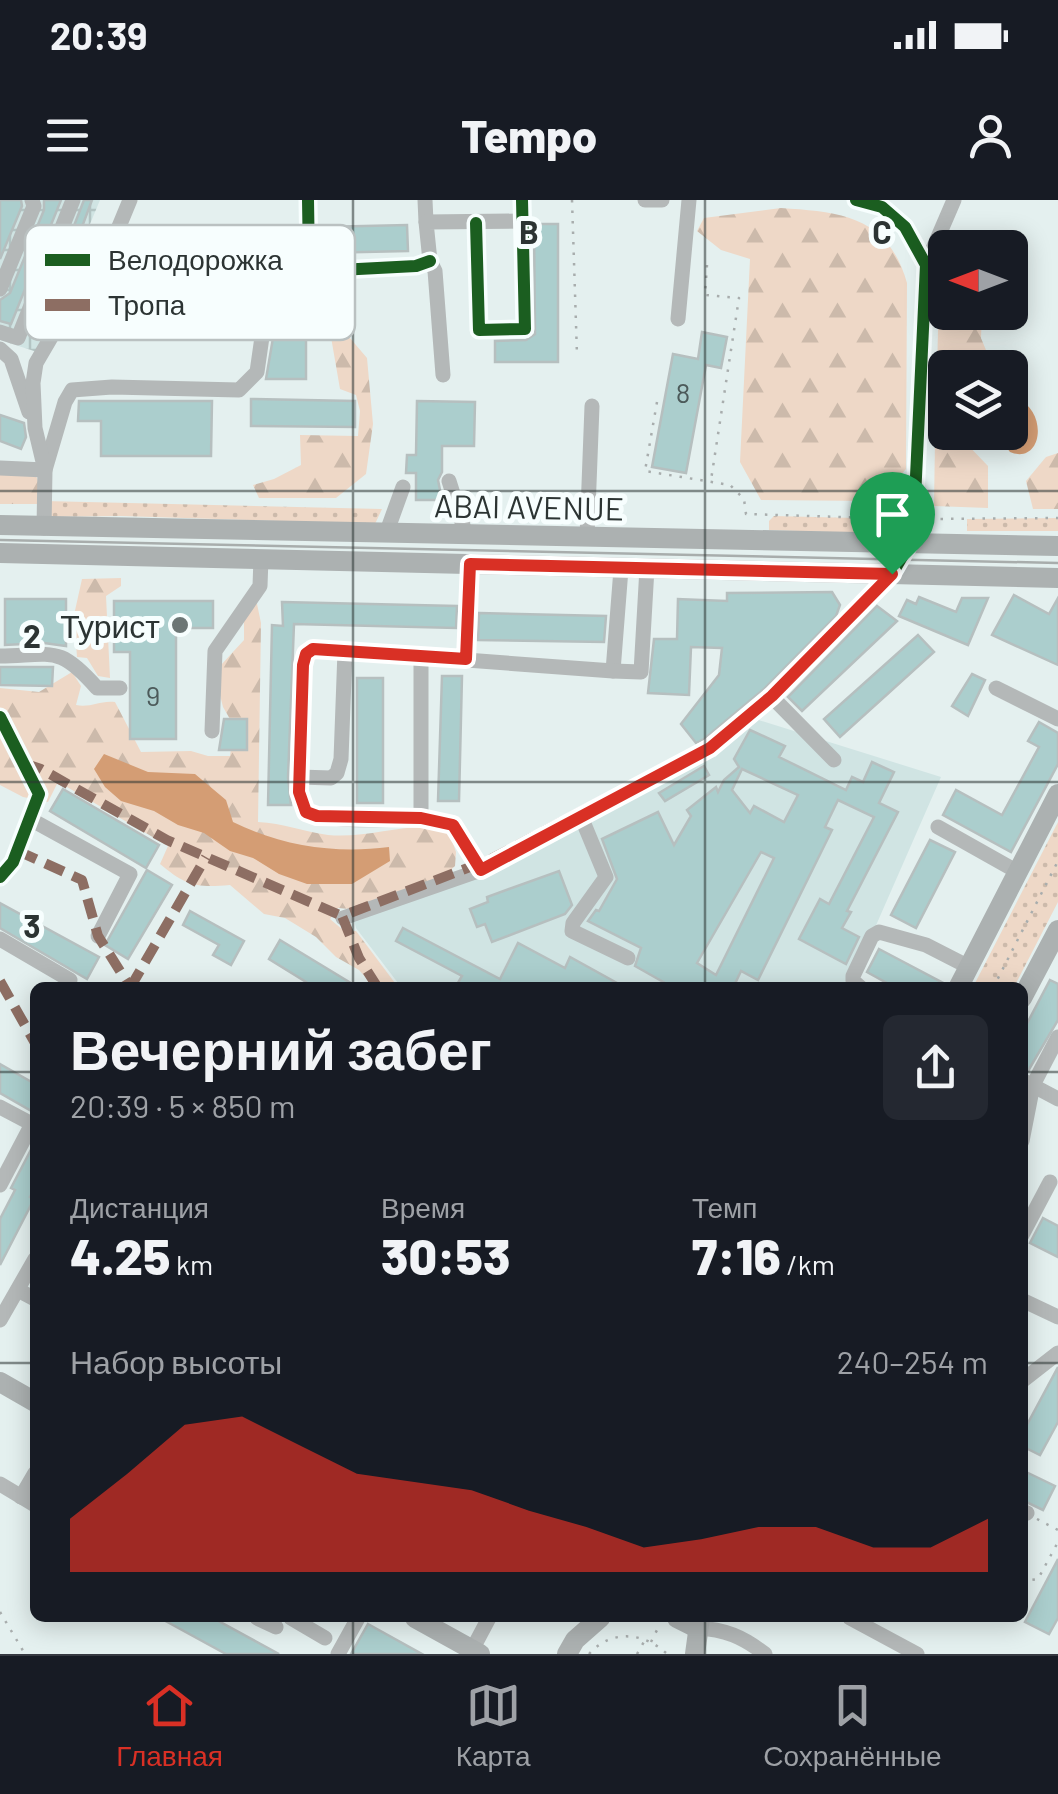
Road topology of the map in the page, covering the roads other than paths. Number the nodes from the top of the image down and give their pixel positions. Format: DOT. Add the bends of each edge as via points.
graph roads {
  1 [pos="32,200"];
  2 [pos="74,200"];
  3 [pos="130,200"];
  4 [pos="308,200"];
  5 [pos="425,200"];
  6 [pos="522,200"];
  7 [pos="646,200"];
  8 [pos="662,200"];
  9 [pos="689,200"];
  10 [pos="856,200"];
  11 [pos="954,200"];
  12 [pos="522,221"];
  13 [pos="426,222"];
  14 [pos="476,223"];
  15 [pos="26,225"];
  16 [pos="64,225"];
  17 [pos="120,225"];
  18 [pos="308,225"];
  19 [pos="25,228"];
  20 [pos="430,261"];
  21 [pos="926,264"];
  22 [pos="355,270"];
  23 [pos="0,290"];
  24 [pos="678,319"];
  25 [pos="25,321"];
  26 [pos="0,332"];
  27 [pos="49,340"];
  28 [pos="262,340"];
  29 [pos="0,349"];
  30 [pos="443,375"];
  31 [pos="592,406"];
  32 [pos="35,428"];
  33 [pos="0,468"];
  34 [pos="45,470"];
  35 [pos="450,480"];
  36 [pos="403,486"];
  37 [pos="0,525"];
  38 [pos="44,528"];
  39 [pos="386,534"];
  40 [pos="466,535"];
  41 [pos="587,537"];
  42 [pos="910,542"];
  43 [pos="1058,546"];
  44 [pos="0,552"];
  45 [pos="261,558"];
  46 [pos="470,564"];
  47 [pos="621,568"];
  48 [pos="647,568"];
  49 [pos="892,574"];
  50 [pos="1058,578"];
  51 [pos="345,650"];
  52 [pos="0,656"];
  53 [pos="421,657"];
  54 [pos="466,659"];
  55 [pos="613,671"];
  56 [pos="120,688"];
  57 [pos="996,688"];
  58 [pos="772,696"];
  59 [pos="0,717"];
  60 [pos="1058,719"];
  61 [pos="212,731"];
  62 [pos="834,760"];
  63 [pos="300,777"];
  64 [pos="1058,794"];
  65 [pos="421,818"];
  66 [pos="582,819"];
  67 [pos="30,820"];
  68 [pos="938,827"];
  69 [pos="481,870"];
  70 [pos="1018,872"];
  71 [pos="0,877"];
  72 [pos="343,918"];
  73 [pos="98,936"];
  74 [pos="0,938"];
  75 [pos="1055,944"];
  76 [pos="628,958"];
  77 [pos="969,967"];
  78 [pos="69,982"];
  79 [pos="855,982"];
  80 [pos="961,982"];
  81 [pos="1028,988"];
  82 [pos="1058,1037"];
  83 [pos="1029,1084"];
  84 [pos="1028,1092"];
  85 [pos="1058,1100"];
  86 [pos="0,1107"];
  87 [pos="30,1123"];
  88 [pos="30,1128"];
  89 [pos="0,1186"];
  90 [pos="1058,1205"];
  91 [pos="1028,1224"];
  92 [pos="30,1268"];
  93 [pos="18,1290"];
  94 [pos="30,1297"];
  95 [pos="1028,1303"];
  96 [pos="2,1310"];
  97 [pos="1058,1317"];
  98 [pos="1058,1353"];
  99 [pos="1028,1376"];
  100 [pos="0,1382"];
  101 [pos="30,1399"];
  102 [pos="0,1484"];
  103 [pos="28,1501"];
  104 [pos="265,1622"];
  105 [pos="298,1622"];
  106 [pos="356,1622"];
  107 [pos="422,1622"];
  108 [pos="486,1622"];
  109 [pos="595,1622"];
  110 [pos="668,1622"];
  111 [pos="857,1622"];
  112 [pos="699,1623"];
  113 [pos="276,1627"];
  114 [pos="325,1638"];
  115 [pos="470,1651"];
  116 [pos="338,1654"];
  117 [pos="567,1654"];
  118 [pos="695,1654"];
  119 [pos="765,1654"];
  120 [pos="917,1654"];
  1 -- 15 [label="street"];
  2 -- 16 [label="street"];
  3 -- 17 [label="street"];
  4 -- 18 [label="street"];
  5 -- 13 [label="street"];
  6 -- 12 [label="street"];
  7 -- 8 [label="street"];
  9 -- 24 [label="street"];
  10 -- 21 [label="street" via="882,207 904,227"];
  11 -- 21 [label="street"];
  12 -- 14 [label="street"];
  12 -- 14 [label="street" via="525,329 479,330"];
  13 -- 14 [label="street"];
  13 -- 20 [label="street"];
  19 -- 23 [label="street"];
  20 -- 22 [label="street"];
  20 -- 30 [label="street"];
  21 -- 42 [label="street"];
  25 -- 26 [label="street" via="18,338"];
  27 -- 32 [label="street" via="36,363"];
  28 -- 34 [label="street" via="257,372 239,390 72,390"];
  29 -- 32 [label="street" via="10,359"];
  31 -- 41 [label="street"];
  32 -- 34 [label="street"];
  33 -- 34 [label="street"];
  34 -- 38 [label="street"];
  35 -- 40 [label="street"];
  36 -- 39 [label="street"];
  37 -- 38 [label="main road, ABAI AVENUE"];
  38 -- 39 [label="main road, ABAI AVENUE"];
  39 -- 40 [label="main road, ABAI AVENUE"];
  40 -- 41 [label="main road, ABAI AVENUE"];
  41 -- 42 [label="main road, ABAI AVENUE"];
  42 -- 43 [label="main road, ABAI AVENUE"];
  42 -- 49 [label="street"];
  44 -- 45 [label="main road, ABAI AVENUE"];
  45 -- 46 [label="main road, ABAI AVENUE"];
  45 -- 61 [label="street" via="260,586 215,652"];
  46 -- 47 [label="main road, ABAI AVENUE"];
  46 -- 54 [label="street"];
  47 -- 48 [label="main road, ABAI AVENUE"];
  47 -- 55 [label="street"];
  48 -- 49 [label="main road, ABAI AVENUE"];
  48 -- 55 [label="street" via="641,672"];
  49 -- 50 [label="main road, ABAI AVENUE"];
  49 -- 58 [label="street"];
  51 -- 53 [label="street"];
  51 -- 63 [label="street" via="337,772 331,778"];
  51 -- 63 [label="street" via="306,654"];
  52 -- 56 [label="street" via="60,654 97,688"];
  53 -- 54 [label="street"];
  53 -- 65 [label="street"];
  54 -- 55 [label="street"];
  57 -- 60 [label="street"];
  58 -- 62 [label="street"];
  58 -- 66 [label="street" via="710,748"];
  59 -- 67 [label="street" via="40,794"];
  63 -- 65 [label="street" via="300,802 317,816"];
  64 -- 70 [label="main road"];
  65 -- 69 [label="street" via="453,825"];
  66 -- 69 [label="street"];
  66 -- 76 [label="street" via="606,877 572,931"];
  67 -- 71 [label="street" via="14,862"];
  67 -- 73 [label="street" via="130,874"];
  68 -- 70 [label="street"];
  69 -- 72 [label="street"];
  70 -- 77 [label="main road"];
  74 -- 78 [label="street"];
  75 -- 81 [label="main road"];
  77 -- 79 [label="street" via="879,932"];
  77 -- 80 [label="main road"];
  82 -- 83 [label="street"];
  83 -- 84 [label="street"];
  83 -- 85 [label="street"];
  86 -- 87 [label="street"];
  88 -- 89 [label="street"];
  90 -- 91 [label="street" via="1046,1190"];
  92 -- 93 [label="street"];
  93 -- 94 [label="street"];
  93 -- 96 [label="street"];
  95 -- 97 [label="street"];
  98 -- 99 [label="street"];
  100 -- 101 [label="main road"];
  102 -- 103 [label="street"];
  104 -- 113 [label="street"];
  105 -- 114 [label="street"];
  106 -- 116 [label="street"];
  107 -- 115 [label="main road"];
  108 -- 115 [label="street"];
  109 -- 117 [label="main road"];
  110 -- 112 [label="main road"];
  111 -- 120 [label="street"];
  112 -- 118 [label="main road"];
  112 -- 119 [label="street" via="745,1639"];
}
